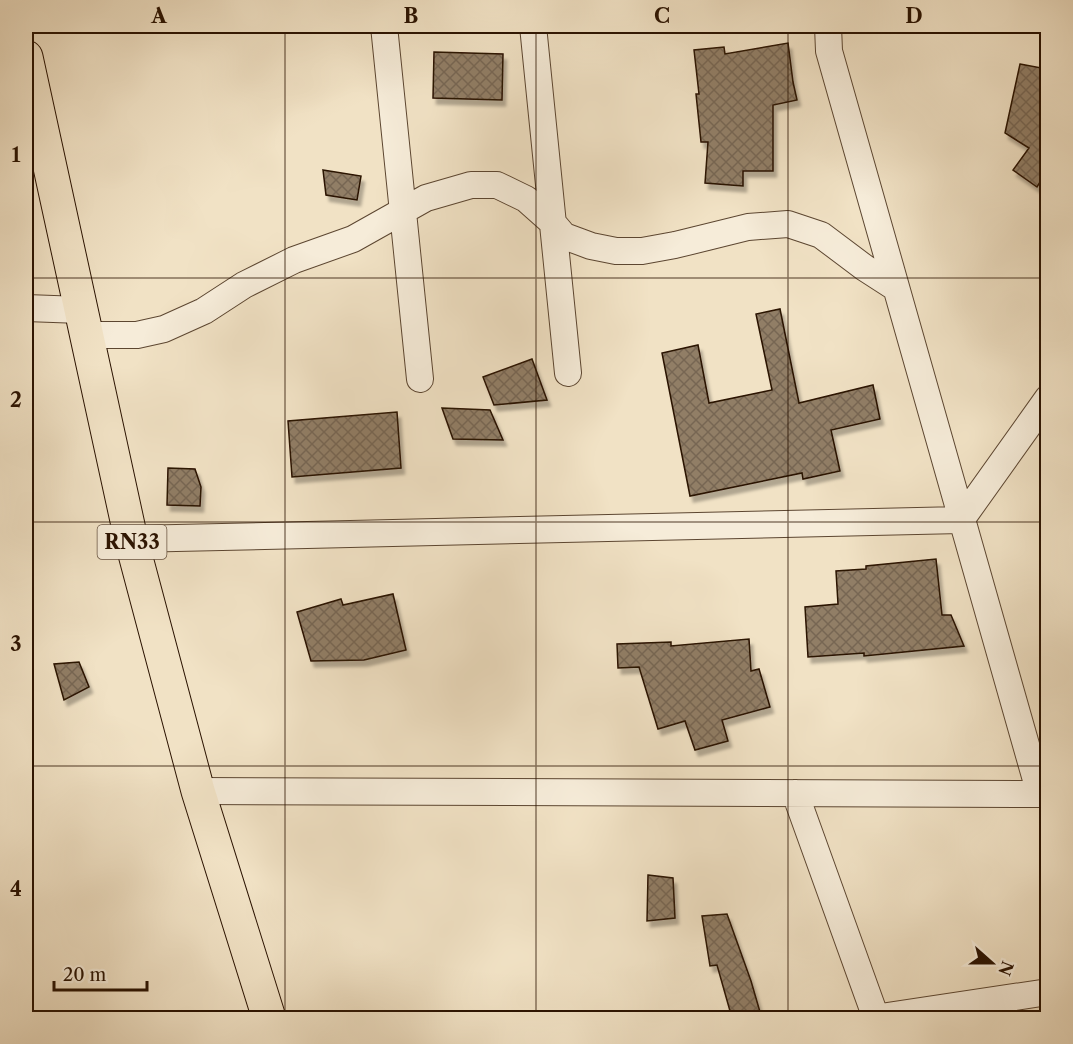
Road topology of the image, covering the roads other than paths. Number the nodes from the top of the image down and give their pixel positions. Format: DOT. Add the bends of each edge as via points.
graph roads {
  1 [pos="384,26"];
  2 [pos="534,26"];
  3 [pos="828,26"];
  4 [pos="26,57"];
  5 [pos="403,211"];
  6 [pos="553,223"];
  7 [pos="896,288"];
  8 [pos="26,308"];
  9 [pos="84,322"];
  10 [pos="568,373"];
  11 [pos="420,379"];
  12 [pos="1047,398"];
  13 [pos="962,520"];
  14 [pos="131,539"];
  15 [pos="1043,789"];
  16 [pos="198,791"];
  17 [pos="795,793"];
  18 [pos="1047,992"];
  19 [pos="269,1018"];
  20 [pos="875,1018"];
  1 -- 5 [label="street"];
  2 -- 6 [label="street"];
  3 -- 7 [label="street" via="829,51"];
  4 -- 9 [label="main road, RN33"];
  5 -- 6 [label="street" via="426,198 471,185 496,185 526,199"];
  5 -- 9 [label="street" via="353,238 294,260 164,329 137,335"];
  5 -- 11 [label="street"];
  6 -- 7 [label="street" via="564,236 616,251 675,245 748,227 788,224 821,235"];
  6 -- 10 [label="street"];
  7 -- 13 [label="street"];
  8 -- 9 [label="street"];
  9 -- 14 [label="main road, RN33"];
  12 -- 13 [label="street"];
  13 -- 14 [label="street"];
  13 -- 15 [label="street"];
  14 -- 16 [label="main road, RN33"];
  15 -- 17 [label="street"];
  16 -- 17 [label="street"];
  16 -- 19 [label="main road, RN33"];
  17 -- 20 [label="street"];
  18 -- 20 [label="street"];
}
